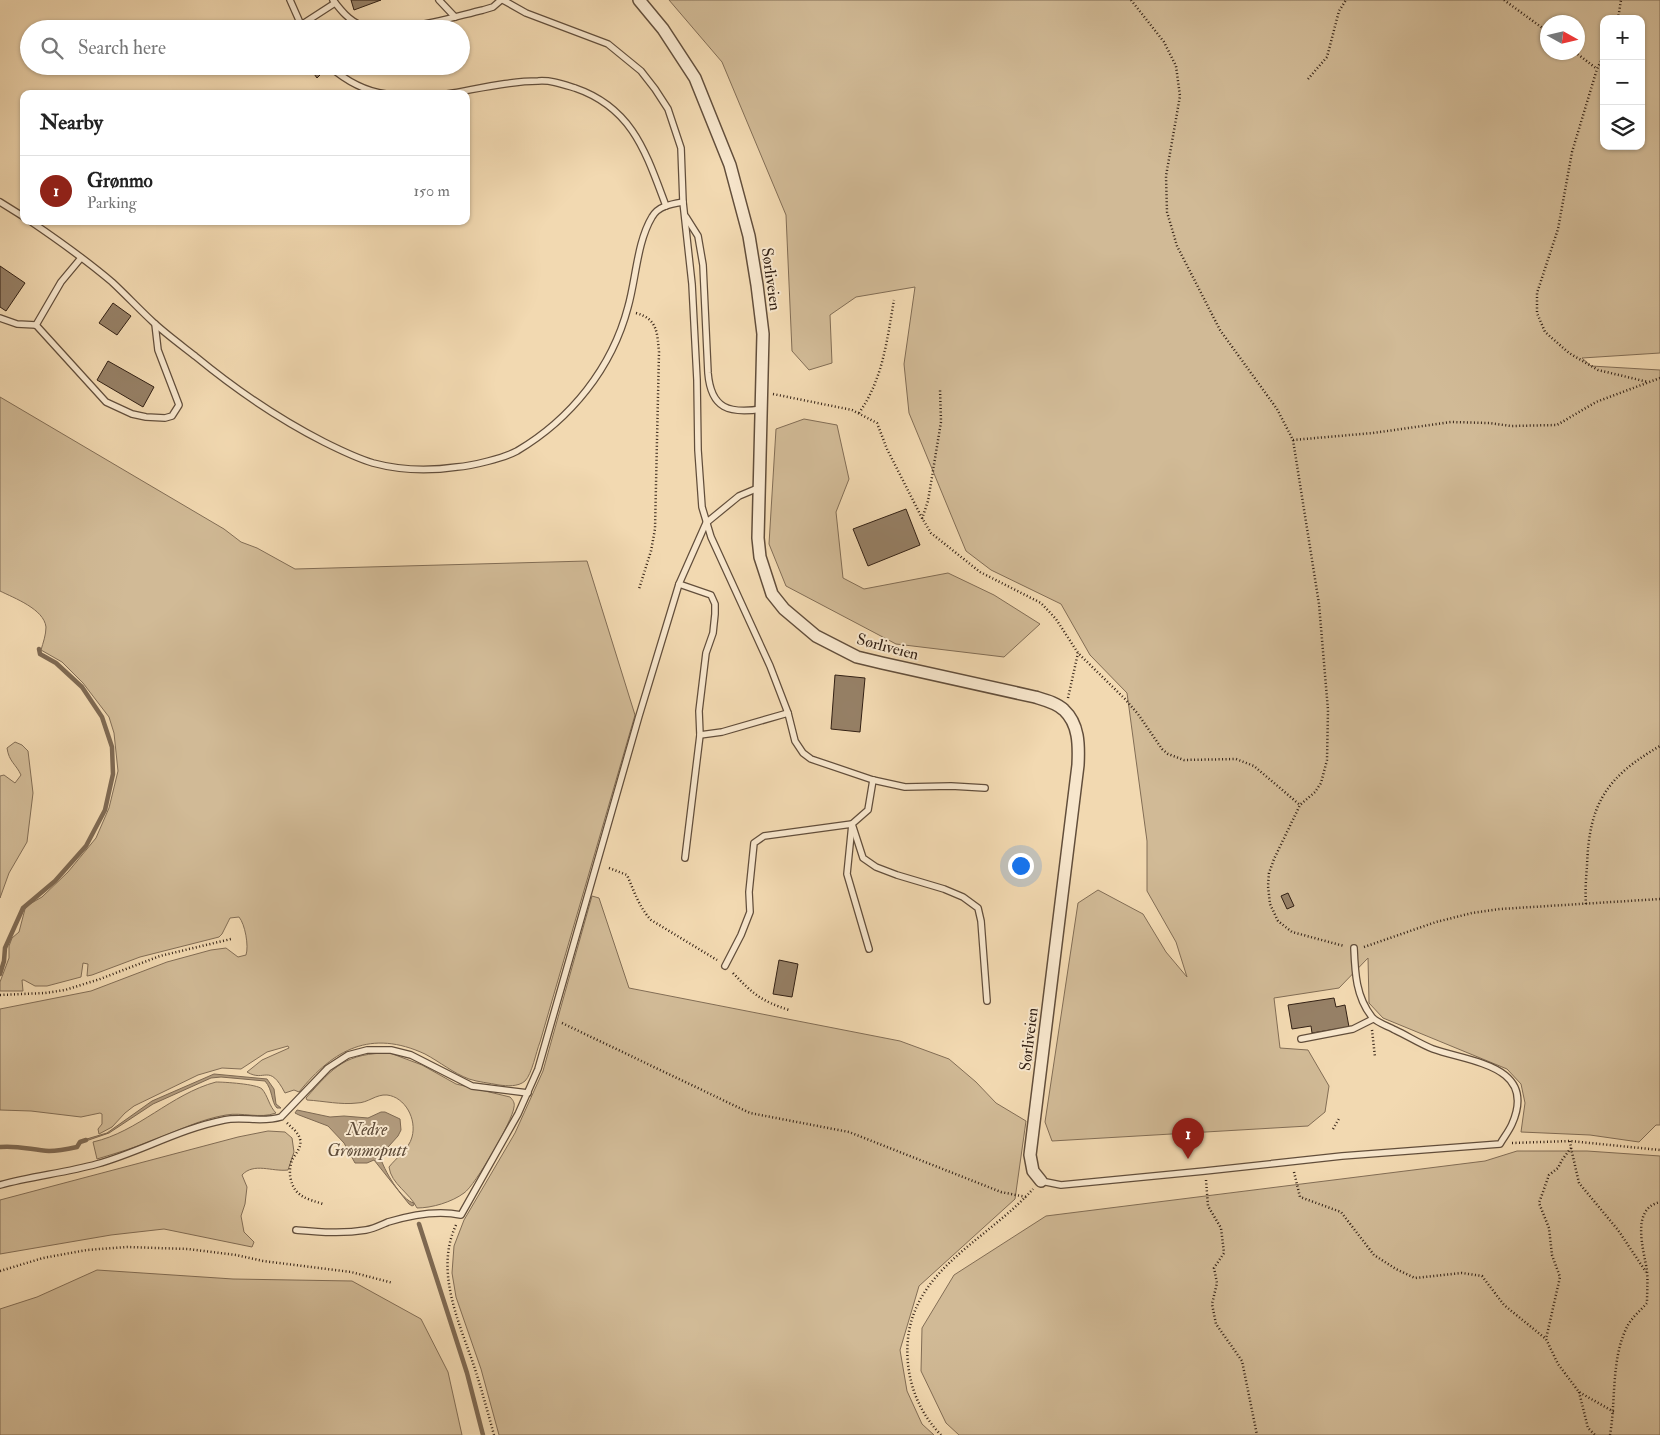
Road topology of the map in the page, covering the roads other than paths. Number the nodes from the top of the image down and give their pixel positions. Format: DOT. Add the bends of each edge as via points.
graph roads {
  1 [pos="290,0"];
  2 [pos="439,0"];
  3 [pos="502,0"];
  4 [pos="639,0"];
  5 [pos="334,1"];
  6 [pos="455,17"];
  7 [pos="299,20"];
  8 [pos="311,20"];
  9 [pos="354,20"];
  10 [pos="441,20"];
  11 [pos="340,75"];
  12 [pos="372,90"];
  13 [pos="470,91"];
  14 [pos="0,202"];
  15 [pos="683,202"];
  16 [pos="666,206"];
  17 [pos="20,214"];
  18 [pos="684,215"];
  19 [pos="36,225"];
  20 [pos="81,258"];
  21 [pos="0,318"];
  22 [pos="155,324"];
  23 [pos="36,325"];
  24 [pos="762,409"];
  25 [pos="758,488"];
  26 [pos="706,523"];
  27 [pos="679,584"];
  28 [pos="788,713"];
  29 [pos="700,736"];
  30 [pos="873,780"];
  31 [pos="985,788"];
  32 [pos="852,824"];
  33 [pos="685,858"];
  34 [pos="1354,948"];
  35 [pos="869,949"];
  36 [pos="725,966"];
  37 [pos="987,1001"];
  38 [pos="1373,1019"];
  39 [pos="1300,1039"];
  40 [pos="528,1093"];
  41 [pos="1041,1181"];
  42 [pos="0,1185"];
  43 [pos="296,1230"];
  1 -- 7 [label="lane"];
  2 -- 6 [label="lane"];
  3 -- 6 [label="lane" via="493,7"];
  3 -- 15 [label="lane" via="526,13 608,44 641,71 668,109 680,148"];
  4 -- 24 [label="street, Sørliveien" via="695,78 730,165 758,285 763,334"];
  5 -- 8 [label="lane"];
  5 -- 9 [label="lane"];
  6 -- 10 [label="lane"];
  11 -- 12 [label="lane"];
  13 -- 16 [label="lane" via="537,80 556,81 609,104 628,123 648,156"];
  14 -- 17 [label="lane"];
  15 -- 16 [label="lane"];
  15 -- 18 [label="lane"];
  16 -- 22 [label="lane" via="652,216 646,230 620,335 588,389 548,428 515,452 481,463 422,469 374,463 349,454 295,427 238,390"];
  18 -- 24 [label="lane" via="698,236 703,265 709,387 720,404 733,411"];
  18 -- 26 [label="lane" via="692,284 698,450"];
  19 -- 20 [label="lane"];
  20 -- 22 [label="lane" via="113,283"];
  20 -- 23 [label="lane" via="61,282"];
  21 -- 23 [label="lane" via="17,324"];
  22 -- 23 [label="lane" via="158,350 179,405 172,416 165,418 139,416 106,402"];
  24 -- 25 [label="street, Sørliveien"];
  25 -- 26 [label="lane" via="739,496"];
  25 -- 41 [label="street, Sørliveien" via="760,557 772,594 784,609 816,636 858,657 1052,702 1065,710 1075,727 1078,764 1030,1156 1032,1171"];
  26 -- 27 [label="lane"];
  26 -- 28 [label="lane"];
  27 -- 29 [label="lane" via="711,595 714,604 713,633 706,653"];
  27 -- 40 [label="lane" via="553,1019"];
  28 -- 29 [label="lane"];
  28 -- 30 [label="lane" via="795,741 803,753 811,759"];
  29 -- 33 [label="lane"];
  30 -- 31 [label="lane" via="905,787"];
  30 -- 32 [label="lane" via="868,810"];
  32 -- 35 [label="lane" via="847,874"];
  32 -- 36 [label="lane" via="764,836 754,843 750,912"];
  32 -- 37 [label="lane" via="863,858 876,867 944,889 978,908"];
  34 -- 38 [label="lane" via="1357,988"];
  38 -- 39 [label="lane" via="1353,1029"];
  38 -- 41 [label="lane" via="1433,1049 1484,1064 1506,1075 1515,1088 1517,1104 1512,1123 1500,1144 1342,1156 1061,1185"];
  40 -- 42 [label="lane" via="472,1086 411,1055 391,1050 357,1052 337,1061 287,1112 273,1120 224,1120 99,1164"];
  40 -- 43 [label="lane" via="461,1214 422,1215 368,1230 338,1234"];
}
